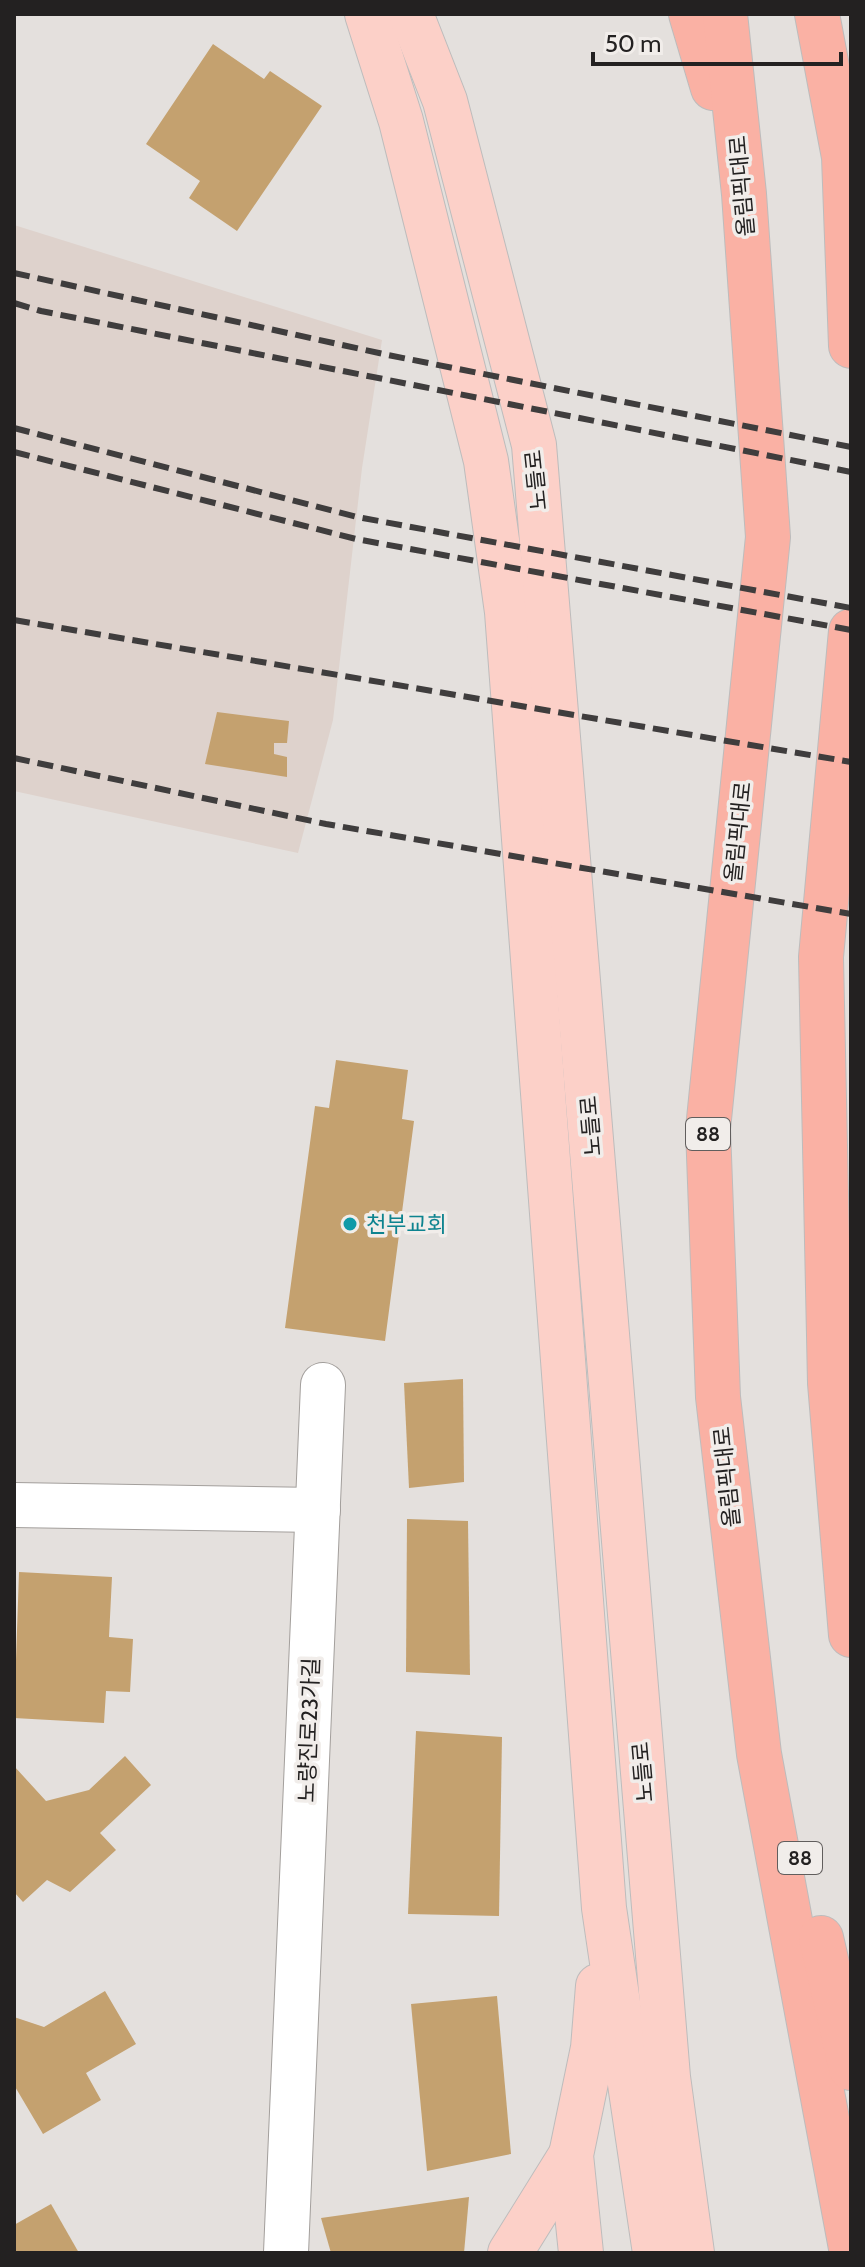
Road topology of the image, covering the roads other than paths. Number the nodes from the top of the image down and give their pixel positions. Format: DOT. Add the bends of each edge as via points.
graph roads {
  1 [pos="346,14"];
  2 [pos="367,14"];
  3 [pos="411,14"];
  4 [pos="425,14"];
  5 [pos="691,14"];
  6 [pos="725,14"];
  7 [pos="817,14"];
  8 [pos="445,101"];
  9 [pos="401,121"];
  10 [pos="744,194"];
  11 [pos="851,346"];
  12 [pos="851,631"];
  13 [pos="323,1385"];
  14 [pos="14,1505"];
  15 [pos="318,1510"];
  16 [pos="851,1635"];
  17 [pos="746,1649"];
  18 [pos="604,1908"];
  19 [pos="851,2068"];
  20 [pos="668,2077"];
  21 [pos="571,2155"];
  22 [pos="851,2248"];
  23 [pos="286,2253"];
  24 [pos="510,2253"];
  25 [pos="581,2253"];
  26 [pos="655,2253"];
  27 [pos="692,2253"];
  28 [pos="699,2253"];
  1 -- 9 [label="main road"];
  2 -- 9 [label="main road, 노들로"];
  3 -- 8 [label="main road, 노들로"];
  4 -- 8 [label="main road"];
  5 -- 10 [label="highway"];
  6 -- 10 [label="highway, 올림픽대로 / 88"];
  7 -- 11 [label="highway" via="844,157"];
  8 -- 20 [label="main road, 노들로" via="534,445"];
  9 -- 18 [label="main road, 노들로" via="486,461 507,612"];
  10 -- 17 [label="highway, 올림픽대로 / 88" via="768,537 708,1129 718,1397"];
  12 -- 16 [label="highway" via="821,957 830,1383"];
  13 -- 15 [label="street, 노량진로23가길"];
  14 -- 15 [label="street"];
  15 -- 23 [label="street, 노량진로23가길"];
  17 -- 19 [label="highway, 올림픽대로 / 88"];
  17 -- 22 [label="highway, 올림픽대로 / 88" via="759,1754"];
  18 -- 21 [label="main road" via="593,2048"];
  18 -- 26 [label="main road, 노들로"];
  20 -- 27 [label="main road, 노들로"];
  20 -- 28 [label="main road"];
  21 -- 24 [label="main road"];
  21 -- 25 [label="main road"];
}
